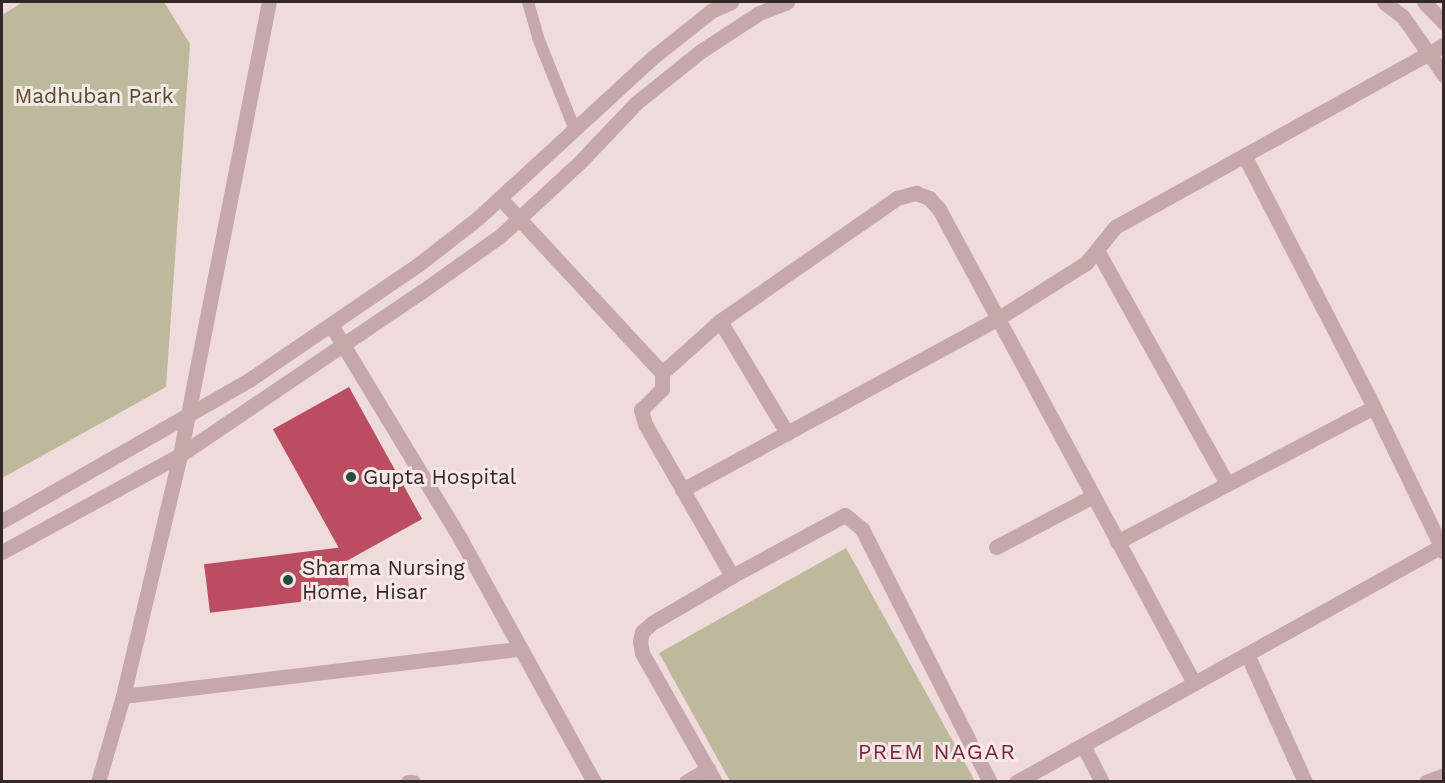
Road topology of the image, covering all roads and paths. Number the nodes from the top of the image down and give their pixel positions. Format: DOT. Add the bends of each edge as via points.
graph roads {
  1 [pos="269,2"];
  2 [pos="528,2"];
  3 [pos="731,2"];
  4 [pos="787,2"];
  5 [pos="1386,2"];
  6 [pos="1424,2"];
  7 [pos="1443,23"];
  8 [pos="1443,45"];
  9 [pos="1428,53"];
  10 [pos="1443,75"];
  11 [pos="575,130"];
  12 [pos="1245,157"];
  13 [pos="500,198"];
  14 [pos="519,218"];
  15 [pos="1097,250"];
  16 [pos="997,319"];
  17 [pos="720,321"];
  18 [pos="331,325"];
  19 [pos="344,345"];
  20 [pos="662,373"];
  21 [pos="1374,407"];
  22 [pos="188,416"];
  23 [pos="787,433"];
  24 [pos="180,455"];
  25 [pos="1227,484"];
  26 [pos="682,490"];
  27 [pos="1093,496"];
  28 [pos="2,521"];
  29 [pos="1117,542"];
  30 [pos="996,547"];
  31 [pos="1443,548"];
  32 [pos="2,552"];
  33 [pos="732,576"];
  34 [pos="520,649"];
  35 [pos="1247,654"];
  36 [pos="1194,683"];
  37 [pos="123,696"];
  38 [pos="1084,747"];
  39 [pos="711,775"];
  40 [pos="1443,775"];
  41 [pos="98,782"];
  42 [pos="408,782"];
  43 [pos="413,782"];
  44 [pos="594,782"];
  45 [pos="686,782"];
  46 [pos="990,782"];
  47 [pos="1016,782"];
  48 [pos="1102,782"];
  49 [pos="1305,782"];
  50 [pos="1426,782"];
  1 -- 22 [label="street"];
  2 -- 11 [label="lane" via="538,38"];
  3 -- 11 [label="street" via="711,11 652,58"];
  4 -- 14 [label="street" via="759,12 646,96"];
  5 -- 9 [label="street" via="1403,17"];
  6 -- 7 [label="street"];
  8 -- 9 [label="street"];
  9 -- 10 [label="street"];
  9 -- 12 [label="street"];
  11 -- 13 [label="street"];
  12 -- 15 [label="street" via="1115,227"];
  12 -- 21 [label="street"];
  13 -- 14 [label="street"];
  13 -- 18 [label="street" via="419,264"];
  14 -- 19 [label="street" via="500,236"];
  14 -- 20 [label="street"];
  15 -- 16 [label="street" via="1069,276"];
  15 -- 25 [label="street"];
  16 -- 17 [label="street" via="939,208 929,198 916,194 897,198"];
  16 -- 23 [label="street"];
  16 -- 27 [label="street"];
  17 -- 20 [label="street"];
  17 -- 23 [label="street"];
  18 -- 19 [label="street"];
  18 -- 22 [label="street"];
  19 -- 24 [label="street"];
  19 -- 34 [label="street"];
  20 -- 26 [label="street" via="662,389 645,404 642,417"];
  21 -- 25 [label="street"];
  21 -- 31 [label="street"];
  22 -- 24 [label="street"];
  22 -- 28 [label="street"];
  23 -- 26 [label="street"];
  24 -- 32 [label="street"];
  24 -- 37 [label="street"];
  25 -- 29 [label="street"];
  26 -- 33 [label="street"];
  27 -- 29 [label="street"];
  27 -- 30 [label="street"];
  29 -- 36 [label="street"];
  31 -- 35 [label="street"];
  33 -- 39 [label="street" via="652,623 642,632 640,641 642,653"];
  33 -- 46 [label="street" via="832,520 845,515 855,521"];
  34 -- 37 [label="street"];
  34 -- 44 [label="street"];
  35 -- 36 [label="street"];
  35 -- 49 [label="street"];
  36 -- 38 [label="street"];
  37 -- 41 [label="street"];
  38 -- 47 [label="street"];
  38 -- 48 [label="street"];
  39 -- 45 [label="street"];
  40 -- 50 [label="street"];
  42 -- 43 [label="street"];
}
